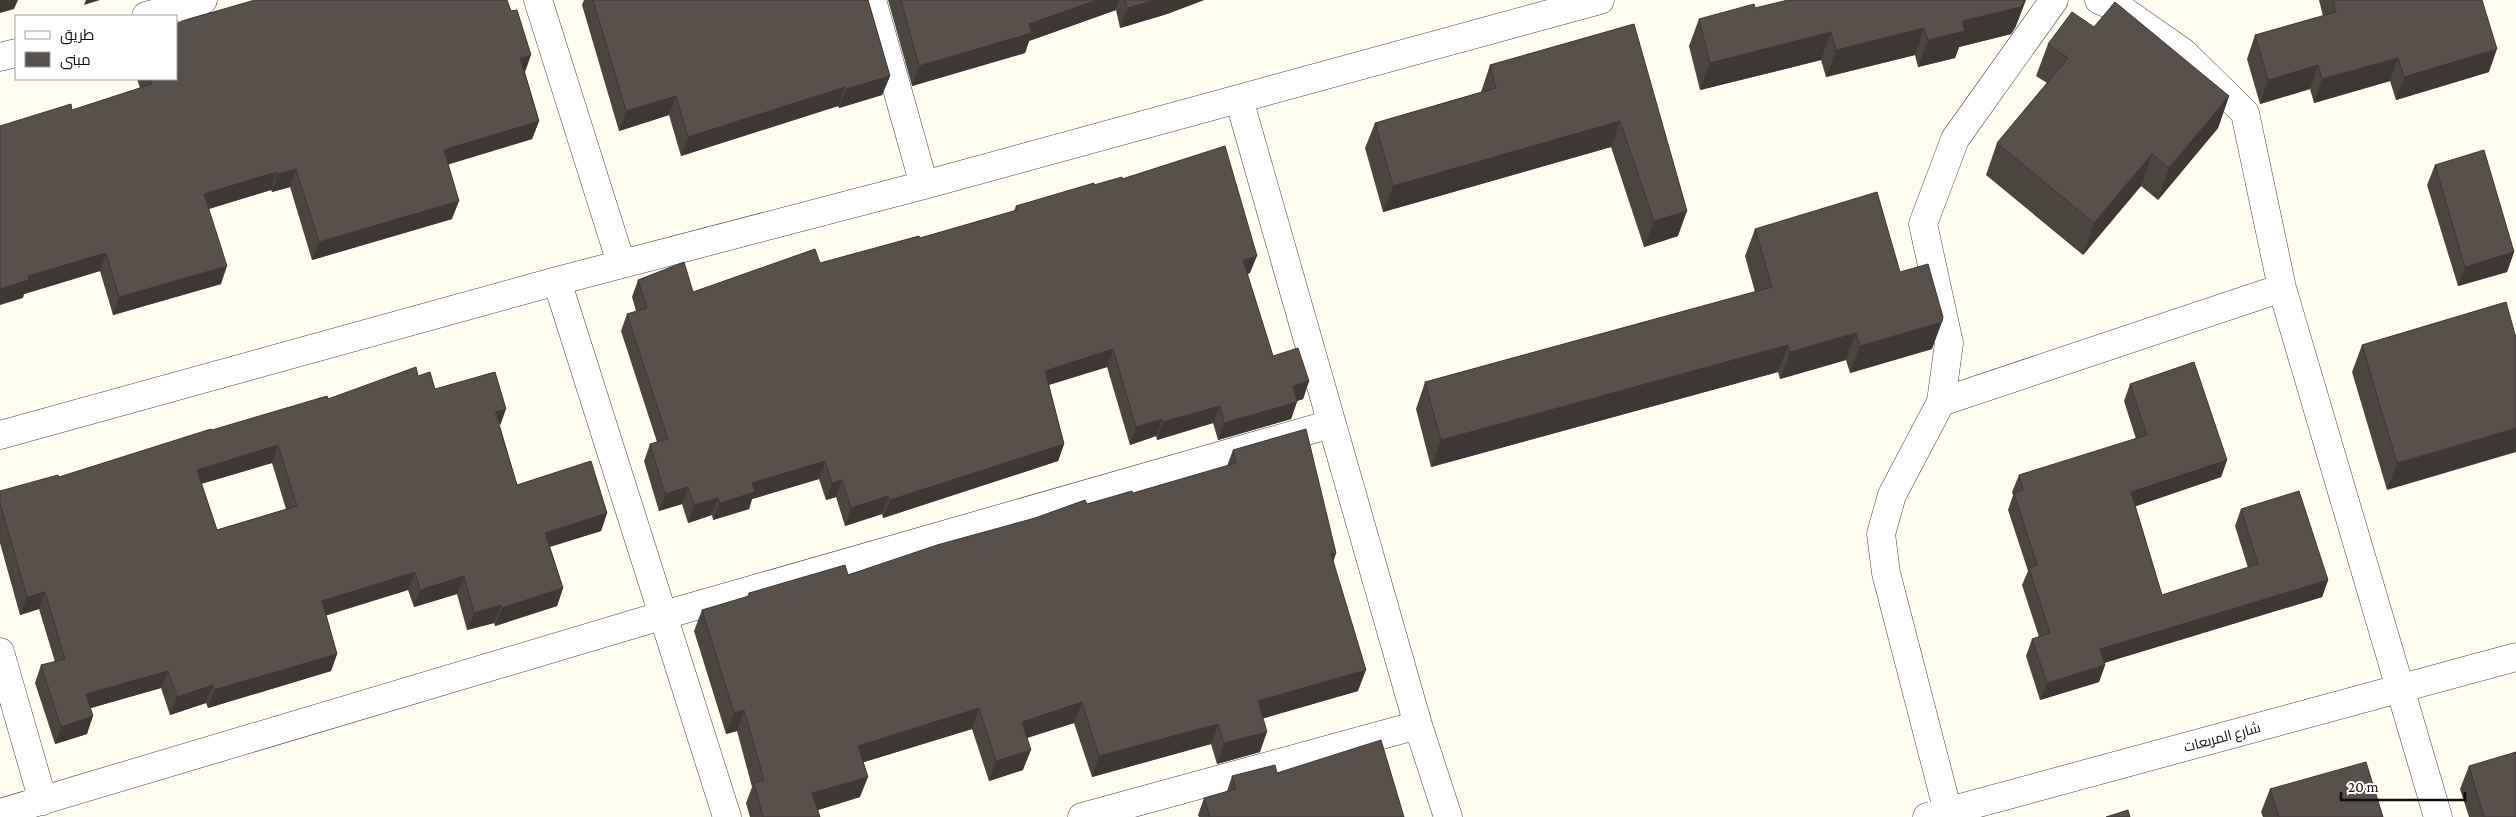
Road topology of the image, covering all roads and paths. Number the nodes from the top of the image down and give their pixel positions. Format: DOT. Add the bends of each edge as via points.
graph roads {
  1 [pos="203,0"];
  2 [pos="538,0"];
  3 [pos="872,0"];
  4 [pos="1600,0"];
  5 [pos="2054,0"];
  6 [pos="2099,0"];
  7 [pos="150,15"];
  8 [pos="15,53"];
  9 [pos="0,57"];
  10 [pos="1239,99"];
  11 [pos="924,185"];
  12 [pos="621,264"];
  13 [pos="557,281"];
  14 [pos="2282,288"];
  15 [pos="1941,402"];
  16 [pos="1332,424"];
  17 [pos="0,436"];
  18 [pos="664,615"];
  19 [pos="0,652"];
  20 [pos="2516,657"];
  21 [pos="2399,689"];
  22 [pos="1418,725"];
  23 [pos="43,801"];
  24 [pos="0,813"];
  25 [pos="1937,814"];
  26 [pos="1093,815"];
  27 [pos="727,817"];
  28 [pos="1448,817"];
  29 [pos="2438,817"];
  1 -- 7 [label="street"];
  2 -- 12 [label="street"];
  3 -- 11 [label="street"];
  4 -- 10 [label="street"];
  5 -- 15 [label="street" via="1955,139 1923,224 1949,343"];
  6 -- 14 [label="street" via="2124,11 2184,53 2245,113"];
  8 -- 9 [label="street"];
  10 -- 11 [label="street"];
  10 -- 16 [label="street"];
  11 -- 12 [label="street"];
  12 -- 13 [label="street"];
  13 -- 17 [label="street"];
  13 -- 18 [label="street"];
  14 -- 15 [label="street"];
  14 -- 21 [label="street"];
  15 -- 25 [label="street" via="1892,495 1881,534 1886,573"];
  16 -- 18 [label="street"];
  16 -- 22 [label="street"];
  18 -- 23 [label="street"];
  18 -- 27 [label="street"];
  19 -- 23 [label="street"];
  20 -- 21 [label="street, شارع المربعات"];
  21 -- 25 [label="street, شارع المربعات"];
  21 -- 29 [label="street"];
  22 -- 26 [label="street"];
  22 -- 28 [label="street"];
  23 -- 24 [label="street"];
}
